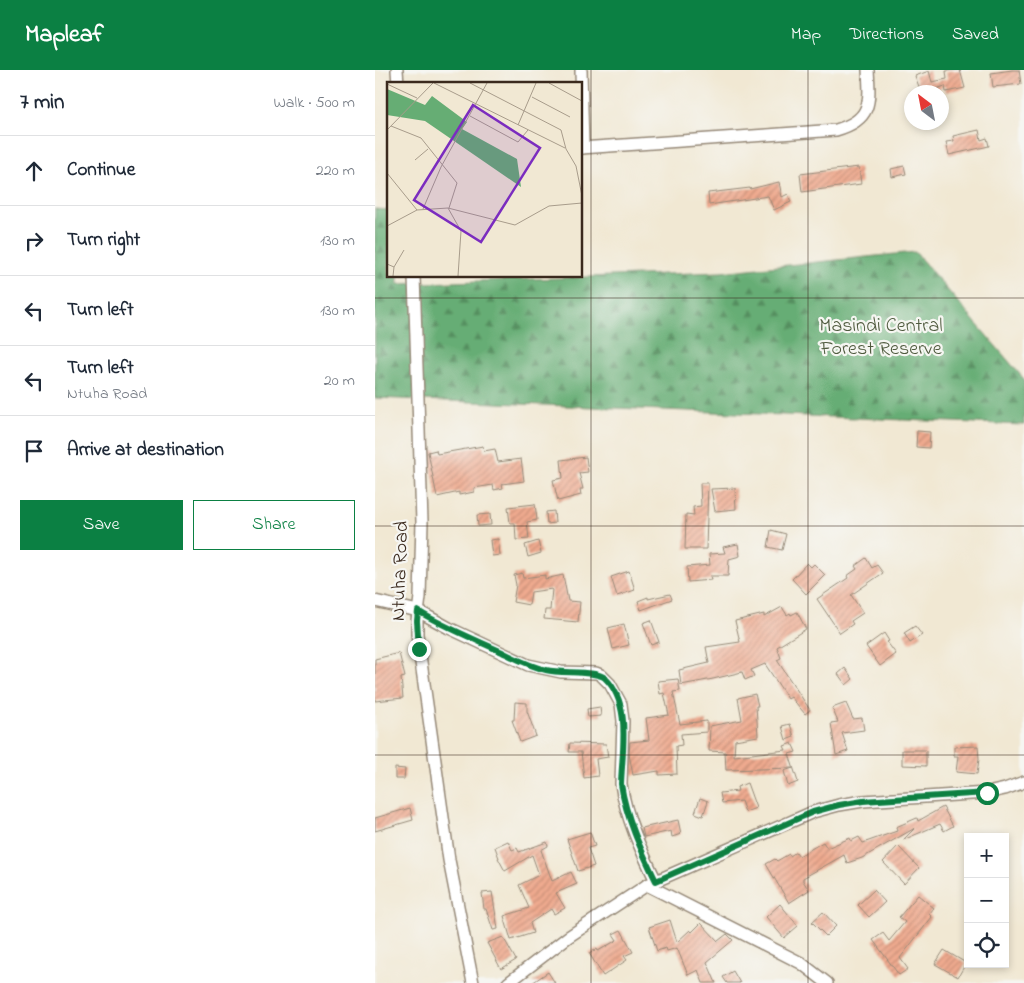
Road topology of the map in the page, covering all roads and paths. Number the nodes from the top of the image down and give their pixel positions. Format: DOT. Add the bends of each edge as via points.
graph roads {
  1 [pos="867,70"];
  2 [pos="583,148"];
  3 [pos="414,278"];
  4 [pos="375,601"];
  5 [pos="418,611"];
  6 [pos="1024,782"];
  7 [pos="651,883"];
  8 [pos="473,983"];
  9 [pos="508,983"];
  10 [pos="827,983"];
  1 -- 2 [label="street" via="870,98 865,112 858,121 836,130"];
  3 -- 5 [label="street, Ntuha Road" via="422,522"];
  4 -- 5 [label="street"];
  5 -- 7 [label="street" via="528,665 561,672 596,673 606,679 618,696 623,714 621,784"];
  5 -- 8 [label="street, Ntuha Road" via="419,649 449,860"];
  6 -- 7 [label="street" via="987,793 863,801 813,812"];
  7 -- 9 [label="street" via="568,937"];
  7 -- 10 [label="street" via="801,963"];
}
